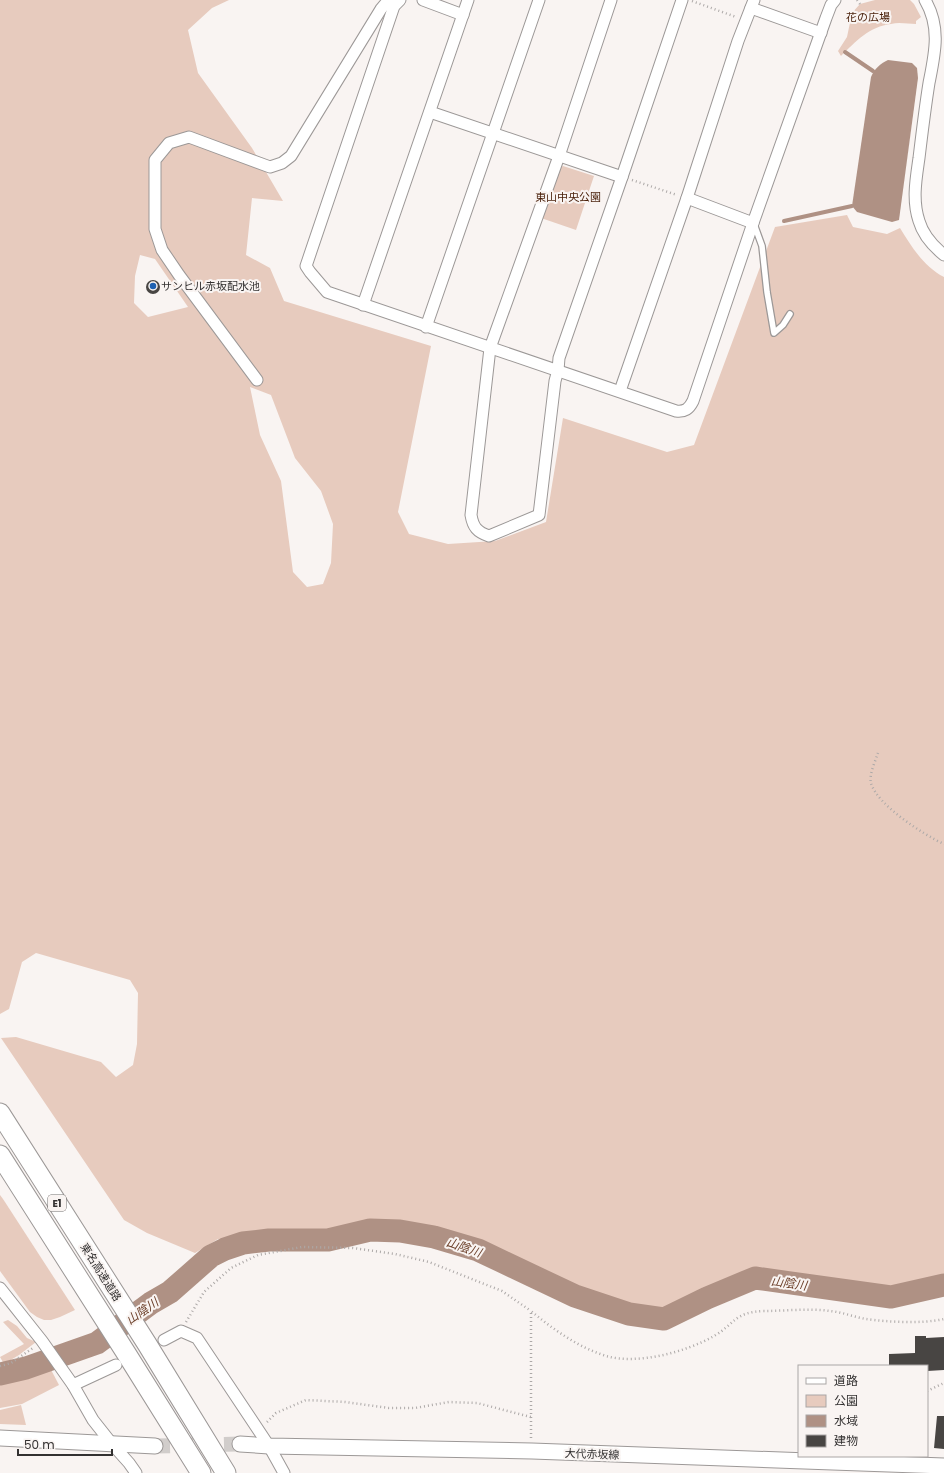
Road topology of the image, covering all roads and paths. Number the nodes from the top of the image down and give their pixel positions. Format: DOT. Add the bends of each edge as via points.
graph roads {
  1 [pos="423,0"];
  2 [pos="468,0"];
  3 [pos="539,0"];
  4 [pos="611,0"];
  5 [pos="682,0"];
  6 [pos="689,0"];
  7 [pos="834,0"];
  8 [pos="857,0"];
  9 [pos="925,0"];
  10 [pos="397,3"];
  11 [pos="753,4"];
  12 [pos="860,4"];
  13 [pos="463,14"];
  14 [pos="734,24"];
  15 [pos="821,33"];
  16 [pos="430,112"];
  17 [pos="492,133"];
  18 [pos="560,156"];
  19 [pos="622,177"];
  20 [pos="687,198"];
  21 [pos="753,223"];
  22 [pos="944,255"];
  23 [pos="363,304"];
  24 [pos="790,314"];
  25 [pos="426,327"];
  26 [pos="490,348"];
  27 [pos="558,370"];
  28 [pos="257,380"];
  29 [pos="620,391"];
  30 [pos="878,753"];
  31 [pos="944,844"];
  32 [pos="0,1113"];
  33 [pos="0,1155"];
  34 [pos="0,1288"];
  35 [pos="531,1311"];
  36 [pos="944,1319"];
  37 [pos="181,1331"];
  38 [pos="155,1342"];
  39 [pos="44,1345"];
  40 [pos="121,1359"];
  41 [pos="0,1366"];
  42 [pos="70,1381"];
  43 [pos="944,1383"];
  44 [pos="928,1391"];
  45 [pos="531,1417"];
  46 [pos="0,1438"];
  47 [pos="112,1444"];
  48 [pos="240,1444"];
  49 [pos="155,1446"];
  50 [pos="269,1446"];
  51 [pos="532,1451"];
  52 [pos="944,1466"];
  53 [pos="136,1473"];
  54 [pos="201,1473"];
  55 [pos="226,1473"];
  56 [pos="284,1473"];
  1 -- 13 [label="street"];
  2 -- 13 [label="street"];
  3 -- 17 [label="street"];
  4 -- 18 [label="street"];
  5 -- 19 [label="street"];
  6 -- 14 [label="path" via="736,17"];
  7 -- 15 [label="street"];
  8 -- 12 [label="path"];
  9 -- 22 [label="street" via="932,12 935,51 915,195 922,229"];
  10 -- 23 [label="street" via="306,266 327,292"];
  10 -- 28 [label="street" via="386,3 381,9 291,156 282,163 270,167 189,137 169,143 155,160 155,229 162,250"];
  11 -- 15 [label="street"];
  11 -- 20 [label="street" via="738,41"];
  13 -- 16 [label="street"];
  15 -- 21 [label="street"];
  16 -- 17 [label="street"];
  16 -- 23 [label="street"];
  17 -- 18 [label="street"];
  17 -- 25 [label="street"];
  18 -- 19 [label="street"];
  18 -- 26 [label="street"];
  19 -- 20 [label="path"];
  19 -- 27 [label="street" via="559,358"];
  20 -- 21 [label="street"];
  20 -- 29 [label="street"];
  21 -- 24 [label="lane" via="762,246 774,333"];
  21 -- 29 [label="street" via="690,408 683,412 676,411"];
  23 -- 25 [label="street"];
  25 -- 26 [label="street"];
  26 -- 27 [label="street"];
  26 -- 27 [label="street" via="471,515 476,529 489,536 539,515"];
  27 -- 29 [label="street"];
  30 -- 31 [label="path" via="871,775 876,796 900,817"];
  32 -- 38 [label="highway, 東名高速道路 / E1" via="114,1293"];
  33 -- 40 [label="highway, 東名高速道路 / E1" via="96,1305"];
  34 -- 39 [label="street"];
  35 -- 36 [label="path" via="583,1347 607,1356 629,1358 666,1355 695,1346 715,1336 739,1316 754,1312 830,1311 866,1319 911,1322"];
  35 -- 37 [label="path" via="502,1291 429,1262 353,1248 302,1247 258,1255 231,1268 204,1292"];
  35 -- 45 [label="path"];
  37 -- 38 [label="street"];
  37 -- 50 [label="street" via="197,1338"];
  38 -- 55 [label="highway, 東名高速道路 / E1"];
  39 -- 41 [label="path" via="11,1363"];
  39 -- 42 [label="street"];
  40 -- 42 [label="street"];
  40 -- 54 [label="highway, 東名高速道路 / E1"];
  42 -- 47 [label="street" via="93,1420"];
  43 -- 44 [label="path"];
  45 -- 50 [label="path" via="477,1403 449,1402 415,1408 389,1408 306,1400 276,1413 265,1423"];
  45 -- 51 [label="path"];
  46 -- 47 [label="main road"];
  47 -- 49 [label="main road"];
  47 -- 53 [label="street"];
  48 -- 50 [label="main road, 大代赤坂線"];
  50 -- 51 [label="main road, 大代赤坂線"];
  50 -- 56 [label="street"];
  51 -- 52 [label="main road, 大代赤坂線"];
}
